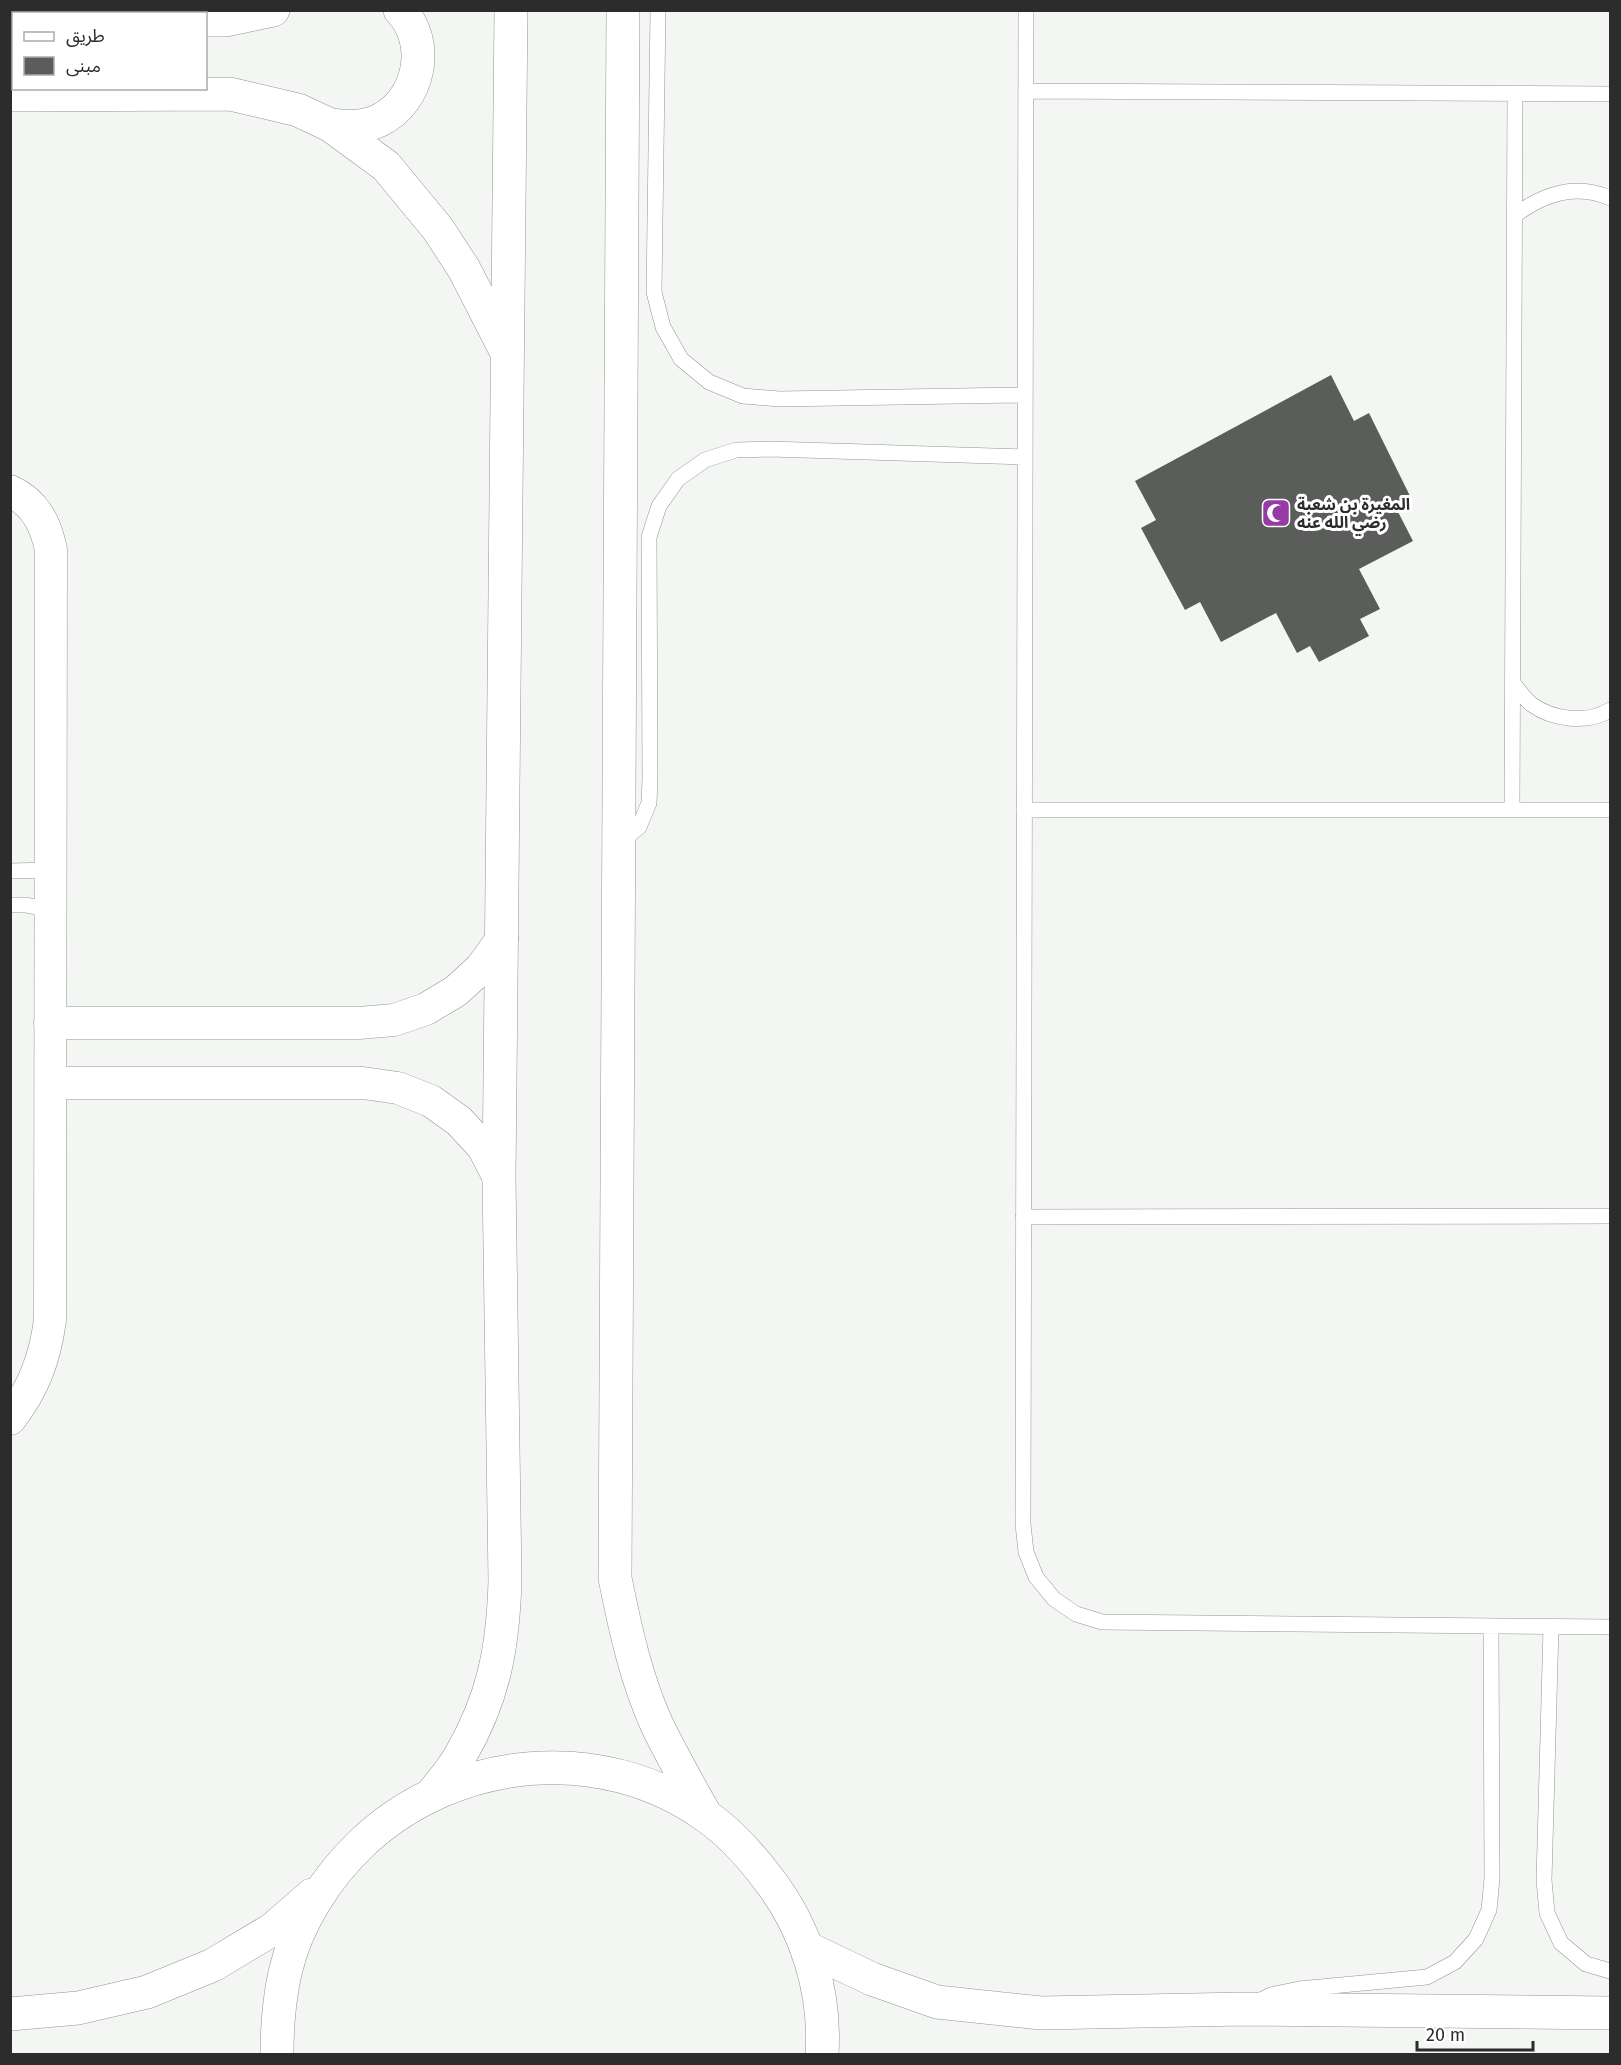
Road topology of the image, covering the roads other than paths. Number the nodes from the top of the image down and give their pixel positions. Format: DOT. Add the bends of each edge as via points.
graph roads {
  1 [pos="273,10"];
  2 [pos="400,10"];
  3 [pos="511,10"];
  4 [pos="623,10"];
  5 [pos="658,10"];
  6 [pos="1026,10"];
  7 [pos="207,20"];
  8 [pos="1026,91"];
  9 [pos="1515,93"];
  10 [pos="1611,94"];
  11 [pos="10,95"];
  12 [pos="330,125"];
  13 [pos="1611,198"];
  14 [pos="1515,215"];
  15 [pos="508,354"];
  16 [pos="1024,395"];
  17 [pos="1024,457"];
  18 [pos="10,491"];
  19 [pos="1512,682"];
  20 [pos="1611,710"];
  21 [pos="1024,810"];
  22 [pos="1512,810"];
  23 [pos="1611,810"];
  24 [pos="620,843"];
  25 [pos="51,870"];
  26 [pos="10,871"];
  27 [pos="10,905"];
  28 [pos="50,910"];
  29 [pos="502,939"];
  30 [pos="50,1023"];
  31 [pos="51,1083"];
  32 [pos="499,1178"];
  33 [pos="1611,1216"];
  34 [pos="1023,1217"];
  35 [pos="10,1419"];
  36 [pos="1491,1627"];
  37 [pos="1611,1627"];
  38 [pos="1551,1628"];
  39 [pos="433,1793"];
  40 [pos="706,1816"];
  41 [pos="327,1882"];
  42 [pos="807,1948"];
  43 [pos="1611,1971"];
  44 [pos="1243,2009"];
  45 [pos="1611,2013"];
  46 [pos="10,2014"];
  47 [pos="277,2055"];
  48 [pos="822,2055"];
  1 -- 7 [label="main road"];
  2 -- 12 [label="main road" via="415,34 419,60 413,84 400,106 379,121 355,128"];
  3 -- 15 [label="main road"];
  4 -- 24 [label="main road"];
  5 -- 16 [label="lane" via="654,292 663,327 681,359 709,382 743,396 779,399"];
  6 -- 8 [label="lane"];
  8 -- 9 [label="lane"];
  8 -- 16 [label="lane"];
  9 -- 10 [label="lane"];
  9 -- 14 [label="lane"];
  11 -- 12 [label="main road" via="230,94 298,110"];
  12 -- 15 [label="main road" via="386,166 438,229 464,269"];
  13 -- 14 [label="lane" via="1580,191 1556,193 1534,201"];
  14 -- 19 [label="lane"];
  15 -- 29 [label="main road"];
  16 -- 17 [label="lane"];
  17 -- 21 [label="lane"];
  17 -- 24 [label="lane" via="736,450 705,460 678,479 659,506 649,537 649,803 639,827"];
  18 -- 25 [label="street" via="36,510 51,550"];
  19 -- 20 [label="lane" via="1530,703 1554,716 1581,719"];
  19 -- 22 [label="lane"];
  21 -- 22 [label="lane"];
  21 -- 34 [label="lane"];
  22 -- 23 [label="lane"];
  24 -- 40 [label="main road" via="615,1578 625,1629 657,1725"];
  25 -- 26 [label="lane"];
  25 -- 28 [label="street"];
  27 -- 28 [label="lane"];
  28 -- 30 [label="street"];
  29 -- 30 [label="street" via="481,968 456,991 426,1009 394,1020"];
  29 -- 32 [label="main road"];
  30 -- 31 [label="street"];
  31 -- 32 [label="street" via="363,1083 398,1088 431,1101 459,1121 483,1147"];
  31 -- 35 [label="street" via="50,1320 37,1376"];
  32 -- 39 [label="main road" via="503,1627 495,1672 481,1716 460,1756"];
  33 -- 34 [label="lane"];
  34 -- 36 [label="lane" via="1023,1524 1026,1552 1036,1577 1054,1599 1076,1614 1102,1622"];
  36 -- 38 [label="lane"];
  36 -- 44 [label="lane" via="1492,1878 1489,1910 1476,1939 1455,1962 1427,1977 1299,1989 1270,1995"];
  37 -- 38 [label="lane"];
  38 -- 43 [label="lane" via="1544,1881 1547,1913 1562,1942 1586,1964"];
  39 -- 40 [label="main road" via="478,1776 525,1768 572,1768 620,1776 665,1792"];
  39 -- 41 [label="main road" via="375,1831"];
  40 -- 42 [label="main road" via="748,1853 783,1898"];
  41 -- 46 [label="main road" via="273,1929 213,1965 147,1992 78,2008"];
  41 -- 47 [label="main road" via="302,1925 285,1972 277,2020"];
  42 -- 44 [label="main road" via="872,1979 937,2002 1041,2013"];
  42 -- 48 [label="main road" via="819,1992"];
  44 -- 45 [label="main road"];
}
